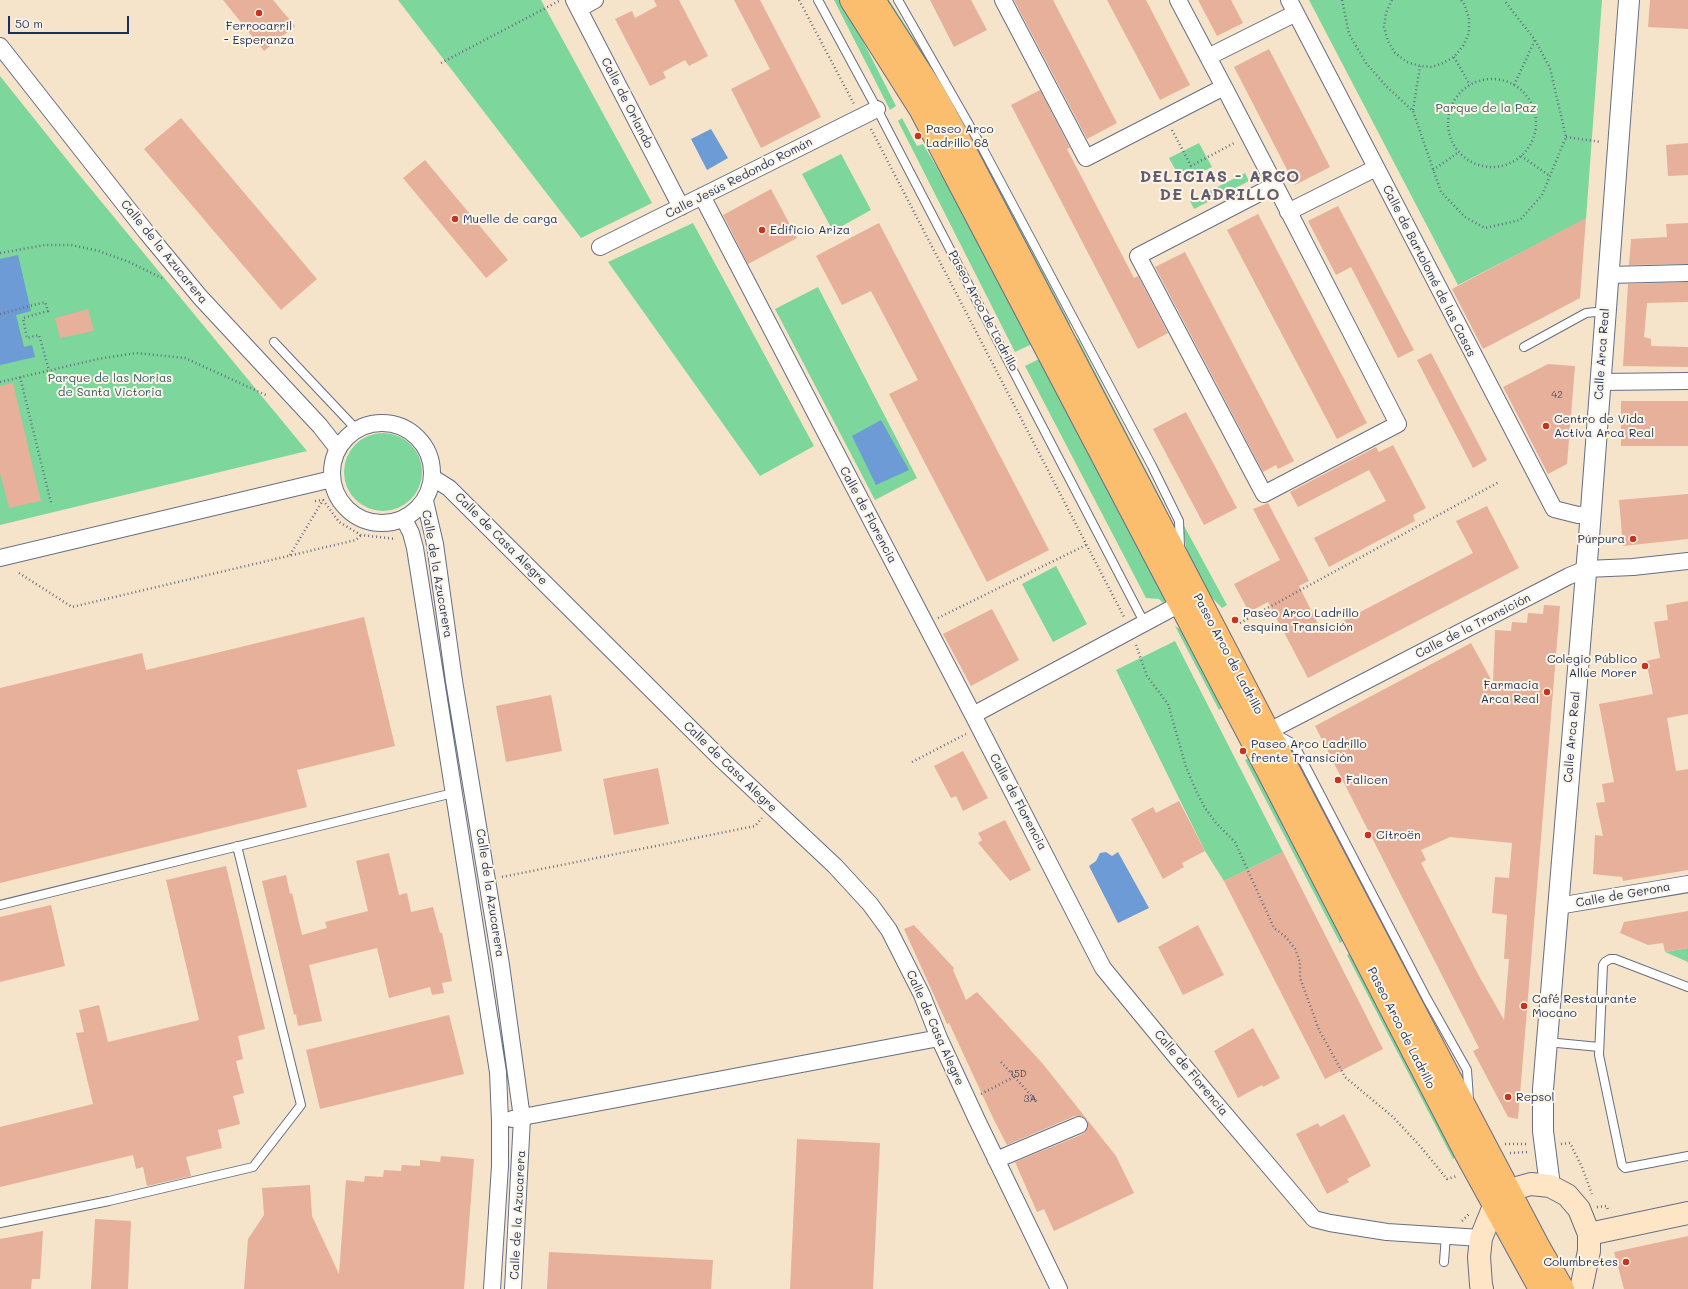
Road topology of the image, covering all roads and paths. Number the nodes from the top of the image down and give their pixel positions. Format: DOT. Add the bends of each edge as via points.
graph roads {
  1 [pos="561,0"];
  2 [pos="595,0"];
  3 [pos="799,0"];
  4 [pos="818,0"];
  5 [pos="851,0"];
  6 [pos="874,0"];
  7 [pos="898,0"];
  8 [pos="1003,0"];
  9 [pos="1178,0"];
  10 [pos="1342,0"];
  11 [pos="1392,0"];
  12 [pos="1461,0"];
  13 [pos="1504,0"];
  14 [pos="1629,0"];
  15 [pos="576,4"];
  16 [pos="1293,6"];
  17 [pos="1535,40"];
  18 [pos="0,46"];
  19 [pos="1208,57"];
  20 [pos="1454,57"];
  21 [pos="441,63"];
  22 [pos="1420,66"];
  23 [pos="1470,85"];
  24 [pos="1514,85"];
  25 [pos="1224,87"];
  26 [pos="877,109"];
  27 [pos="1412,111"];
  28 [pos="861,116"];
  29 [pos="1166,117"];
  30 [pos="1249,136"];
  31 [pos="1566,137"];
  32 [pos="1601,142"];
  33 [pos="1459,152"];
  34 [pos="1522,156"];
  35 [pos="1376,168"];
  36 [pos="1433,170"];
  37 [pos="1550,176"];
  38 [pos="1274,185"];
  39 [pos="702,196"];
  40 [pos="681,207"];
  41 [pos="1288,212"];
  42 [pos="600,247"];
  43 [pos="0,253"];
  44 [pos="1688,273"];
  45 [pos="1608,275"];
  46 [pos="164,278"];
  47 [pos="1605,311"];
  48 [pos="0,314"];
  49 [pos="274,342"];
  50 [pos="1524,347"];
  51 [pos="49,370"];
  52 [pos="20,377"];
  53 [pos="1688,381"];
  54 [pos="0,382"];
  55 [pos="1600,382"];
  56 [pos="268,396"];
  57 [pos="357,430"];
  58 [pos="338,449"];
  59 [pos="433,478"];
  60 [pos="332,479"];
  61 [pos="1499,482"];
  62 [pos="323,500"];
  63 [pos="312,501"];
  64 [pos="425,501"];
  65 [pos="51,503"];
  66 [pos="1590,514"];
  67 [pos="404,519"];
  68 [pos="361,535"];
  69 [pos="1101,538"];
  70 [pos="1086,545"];
  71 [pos="415,548"];
  72 [pos="290,555"];
  73 [pos="0,558"];
  74 [pos="1688,560"];
  75 [pos="1586,569"];
  76 [pos="1184,570"];
  77 [pos="19,573"];
  78 [pos="1180,604"];
  79 [pos="1240,623"];
  80 [pos="926,624"];
  81 [pos="1145,624"];
  82 [pos="1131,631"];
  83 [pos="976,721"];
  84 [pos="1269,731"];
  85 [pos="912,762"];
  86 [pos="1265,766"];
  87 [pos="453,793"];
  88 [pos="772,808"];
  89 [pos="237,846"];
  90 [pos="487,880"];
  91 [pos="1688,884"];
  92 [pos="0,905"];
  93 [pos="1558,906"];
  94 [pos="1688,987"];
  95 [pos="939,1038"];
  96 [pos="1547,1042"];
  97 [pos="1599,1047"];
  98 [pos="1001,1062"];
  99 [pos="1014,1077"];
  100 [pos="968,1101"];
  101 [pos="1037,1102"];
  102 [pos="522,1118"];
  103 [pos="500,1121"];
  104 [pos="1079,1125"];
  105 [pos="1688,1156"];
  106 [pos="996,1160"];
  107 [pos="1463,1174"];
  108 [pos="1550,1186"];
  109 [pos="1509,1190"];
  110 [pos="1494,1206"];
  111 [pos="1471,1207"];
  112 [pos="1688,1213"];
  113 [pos="0,1222"];
  114 [pos="1589,1234"];
  115 [pos="1452,1236"];
  116 [pos="1482,1238"];
  117 [pos="1444,1262"];
  118 [pos="1481,1288"];
  119 [pos="1578,1288"];
  120 [pos="492,1289"];
  121 [pos="513,1289"];
  122 [pos="1059,1289"];
  123 [pos="1540,1289"];
  1 -- 21 [label="path"];
  2 -- 15 [label="street"];
  3 -- 28 [label="path"];
  4 -- 26 [label="lane, Paseo Arco de Ladrillo"];
  5 -- 78 [label="main road, Paseo Arco de Ladrillo" via="920,109"];
  6 -- 76 [label="main road, Paseo Arco de Ladrillo" via="934,93"];
  7 -- 76 [label="lane, Paseo Arco de Ladrillo" via="983,149 1152,466 1179,521"];
  8 -- 29 [label="street" via="1086,158"];
  9 -- 19 [label="street"];
  10 -- 27 [label="path" via="1349,34 1366,63"];
  11 -- 22 [label="path" via="1386,13 1384,27 1388,41 1395,53 1407,62"];
  12 -- 20 [label="path" via="1469,18 1469,33"];
  13 -- 17 [label="path"];
  14 -- 45 [label="street, Calle Arca Real"];
  15 -- 40 [label="street, Calle de Orlando"];
  16 -- 19 [label="street"];
  16 -- 35 [label="street, Calle de Bartolomé de las Casas"];
  17 -- 24 [label="path"];
  17 -- 31 [label="path" via="1550,68"];
  18 -- 58 [label="street, Calle de la Azucarera" via="200,297 320,426"];
  19 -- 25 [label="street"];
  20 -- 22 [label="path" via="1438,65"];
  20 -- 23 [label="path"];
  22 -- 27 [label="path"];
  23 -- 24 [label="path" via="1492,79 1504,80"];
  23 -- 33 [label="path" via="1460,93 1448,116 1448,129"];
  24 -- 34 [label="path" via="1525,94 1536,118 1535,132"];
  25 -- 29 [label="street"];
  25 -- 30 [label="street"];
  26 -- 28 [label="street, Calle Jesús Redondo Román"];
  26 -- 69 [label="lane, Paseo Arco de Ladrillo"];
  27 -- 36 [label="path"];
  28 -- 39 [label="street, Calle Jesús Redondo Román"];
  28 -- 70 [label="path" via="870,127"];
  29 -- 30 [label="path" via="1191,166"];
  30 -- 38 [label="street"];
  31 -- 32 [label="path"];
  31 -- 37 [label="path"];
  33 -- 34 [label="path" via="1482,166 1496,167"];
  33 -- 36 [label="path"];
  34 -- 37 [label="path"];
  35 -- 41 [label="street"];
  35 -- 66 [label="street, Calle de Bartolomé de las Casas" via="1554,509 1578,515"];
  36 -- 37 [label="path" via="1441,192 1464,217 1484,228 1520,220 1542,195"];
  38 -- 41 [label="street"];
  38 -- 41 [label="street" via="1138,256 1264,494 1398,424"];
  39 -- 40 [label="street, Calle Jesús Redondo Román"];
  39 -- 80 [label="street, Calle de Florencia"];
  40 -- 42 [label="street, Calle Jesús Redondo Román"];
  43 -- 46 [label="path" via="45,245 71,245 99,251"];
  44 -- 45 [label="street"];
  45 -- 47 [label="street, Calle Arca Real"];
  47 -- 50 [label="lane" via="1586,313"];
  47 -- 55 [label="street, Calle Arca Real"];
  48 -- 51 [label="path" via="45,302 48,311 23,318 27,338 39,335"];
  49 -- 57 [label="lane"];
  51 -- 52 [label="path"];
  51 -- 56 [label="path" via="136,353 184,358"];
  52 -- 54 [label="path"];
  52 -- 65 [label="path"];
  53 -- 55 [label="street"];
  55 -- 66 [label="street, Calle Arca Real"];
  57 -- 58 [label="street" via="343,441"];
  57 -- 59 [label="street" via="372,424 388,423 403,427 416,436 426,448 432,463"];
  58 -- 60 [label="street" via="334,458"];
  59 -- 64 [label="street"];
  59 -- 88 [label="street, Calle de Casa Alegre" via="449,488"];
  60 -- 67 [label="street" via="336,494 345,507 358,517 373,523 389,523"];
  60 -- 73 [label="street"];
  61 -- 79 [label="path"];
  62 -- 63 [label="path"];
  62 -- 68 [label="path" via="339,522"];
  62 -- 72 [label="path"];
  64 -- 67 [label="street"];
  64 -- 90 [label="street, Calle de la Azucarera" via="435,544 454,680"];
  66 -- 75 [label="street, Calle Arca Real"];
  67 -- 71 [label="street, Calle de la Azucarera"];
  68 -- 71 [label="path" via="402,540 405,550"];
  68 -- 72 [label="path" via="356,540"];
  69 -- 70 [label="path"];
  69 -- 81 [label="lane, Paseo Arco de Ladrillo"];
  70 -- 80 [label="path"];
  70 -- 82 [label="path"];
  71 -- 87 [label="street, Calle de la Azucarera"];
  72 -- 77 [label="path" via="72,607"];
  74 -- 75 [label="street, Calle de la Transición" via="1633,567"];
  75 -- 84 [label="street, Calle de la Transición" via="1562,579"];
  75 -- 93 [label="street, Calle Arca Real"];
  76 -- 78 [label="street, Paseo Arco de Ladrillo"];
  76 -- 84 [label="main road, Paseo Arco de Ladrillo"];
  78 -- 81 [label="street"];
  78 -- 86 [label="main road, Paseo Arco de Ladrillo"];
  80 -- 83 [label="street, Calle de Florencia"];
  81 -- 82 [label="street"];
  82 -- 83 [label="street"];
  82 -- 107 [label="path" via="1147,676 1168,704 1186,767 1197,793 1216,823 1235,842 1274,928 1286,937 1295,949 1300,962 1300,978 1319,1030 1345,1077 1393,1117 1447,1180"];
  83 -- 85 [label="path"];
  83 -- 115 [label="street, Calle de Florencia" via="1103,968 1314,1219 1387,1232"];
  84 -- 86 [label="street"];
  84 -- 109 [label="main road, Paseo Arco de Ladrillo"];
  86 -- 110 [label="main road, Paseo Arco de Ladrillo"];
  87 -- 89 [label="lane"];
  87 -- 103 [label="street, Calle de la Azucarera" via="498,1072"];
  88 -- 90 [label="path" via="755,826"];
  88 -- 95 [label="street, Calle de Casa Alegre" via="853,885 882,919 922,995"];
  89 -- 92 [label="lane"];
  89 -- 113 [label="lane" via="301,1105 253,1167 109,1201"];
  90 -- 102 [label="street, Calle de la Azucarera"];
  91 -- 93 [label="street, Calle de Gerona"];
  93 -- 96 [label="street, Calle Arca Real"];
  94 -- 97 [label="lane" via="1615,959 1605,962"];
  95 -- 100 [label="street, Calle de Casa Alegre"];
  95 -- 102 [label="street"];
  96 -- 97 [label="lane"];
  96 -- 108 [label="street, Calle Arca Real" via="1543,1130"];
  97 -- 105 [label="lane" via="1622,1165 1625,1168"];
  98 -- 99 [label="path"];
  99 -- 100 [label="path, Calle de Casa Alegre"];
  99 -- 101 [label="path"];
  100 -- 106 [label="street, Calle de Casa Alegre"];
  102 -- 103 [label="street"];
  102 -- 121 [label="street, Calle de la Azucarera"];
  103 -- 120 [label="street, Calle de la Azucarera" via="500,1166"];
  104 -- 106 [label="street"];
  106 -- 122 [label="street, Calle de Casa Alegre"];
  108 -- 109 [label="main road" via="1530,1184"];
  108 -- 114 [label="main road" via="1568,1195 1579,1209"];
  109 -- 110 [label="main road"];
  109 -- 119 [label="main road, Paseo Arco de Ladrillo"];
  110 -- 116 [label="main road"];
  110 -- 123 [label="main road, Paseo Arco de Ladrillo"];
  111 -- 115 [label="path" via="1470,1213"];
  112 -- 114 [label="main road"];
  114 -- 119 [label="main road" via="1588,1251"];
  115 -- 116 [label="street, Calle de Florencia"];
  115 -- 117 [label="lane"];
  116 -- 118 [label="main road" via="1479,1258"];
}
